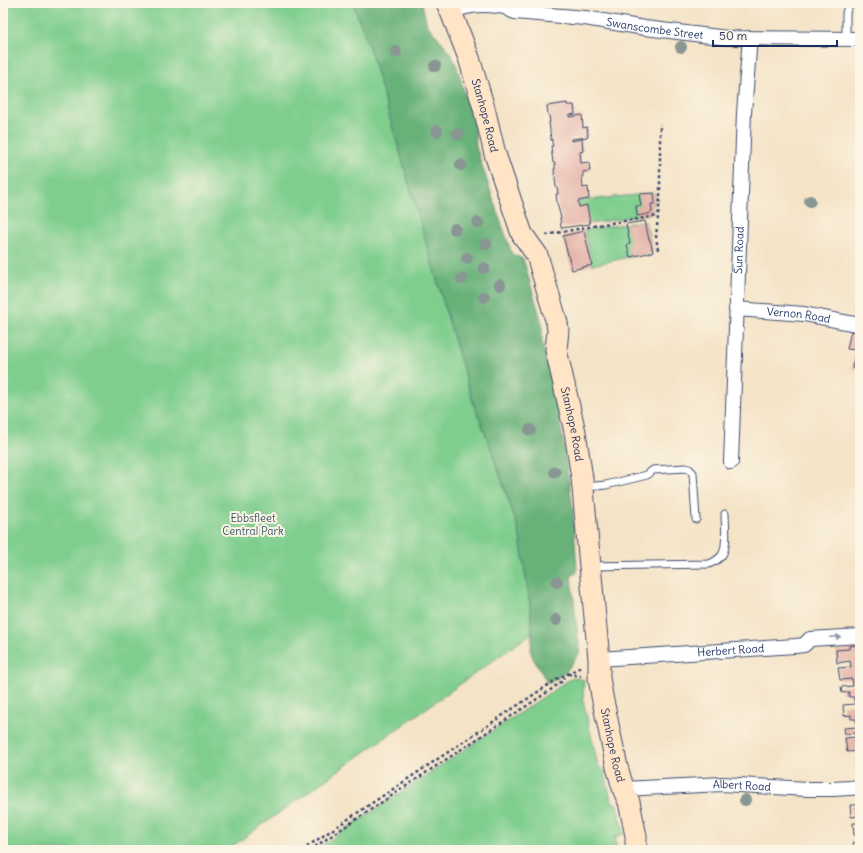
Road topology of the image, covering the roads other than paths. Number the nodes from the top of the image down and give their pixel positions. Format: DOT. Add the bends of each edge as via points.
graph roads {
  1 [pos="853,3"];
  2 [pos="449,8"];
  3 [pos="546,9"];
  4 [pos="750,38"];
  5 [pos="846,39"];
  6 [pos="860,39"];
  7 [pos="736,309"];
  8 [pos="860,324"];
  9 [pos="731,462"];
  10 [pos="583,487"];
  11 [pos="725,514"];
  12 [pos="696,519"];
  13 [pos="590,566"];
  14 [pos="860,636"];
  15 [pos="600,659"];
  16 [pos="860,787"];
  17 [pos="623,789"];
  18 [pos="636,850"];
  1 -- 5 [label="lane" via="846,11"];
  2 -- 3 [label="street, Swanscombe Street" via="479,5 505,8 515,12"];
  2 -- 10 [label="main road, Stanhope Road" via="468,54 500,168 523,236 537,255 557,322 556,350"];
  3 -- 4 [label="street, Swanscombe Street" via="646,28 727,38"];
  4 -- 5 [label="street, Swanscombe Street"];
  4 -- 7 [label="street, Sun Road" via="744,112"];
  5 -- 6 [label="street, Swanscombe Street"];
  7 -- 8 [label="street, Vernon Road" via="804,314"];
  7 -- 9 [label="street, Sun Road"];
  10 -- 12 [label="lane" via="606,485 647,475 653,470 689,469 694,473"];
  10 -- 13 [label="main road, Stanhope Road"];
  11 -- 13 [label="lane" via="725,546 722,555 709,564"];
  13 -- 15 [label="main road, Stanhope Road"];
  15 -- 14 [label="street, Herbert Road, one-way" via="800,646 811,639"];
  15 -- 17 [label="main road, Stanhope Road" via="599,678 602,696"];
  16 -- 17 [label="street, Albert Road" via="833,790 722,784"];
  17 -- 18 [label="main road, Stanhope Road" via="628,799 636,834"];
}
